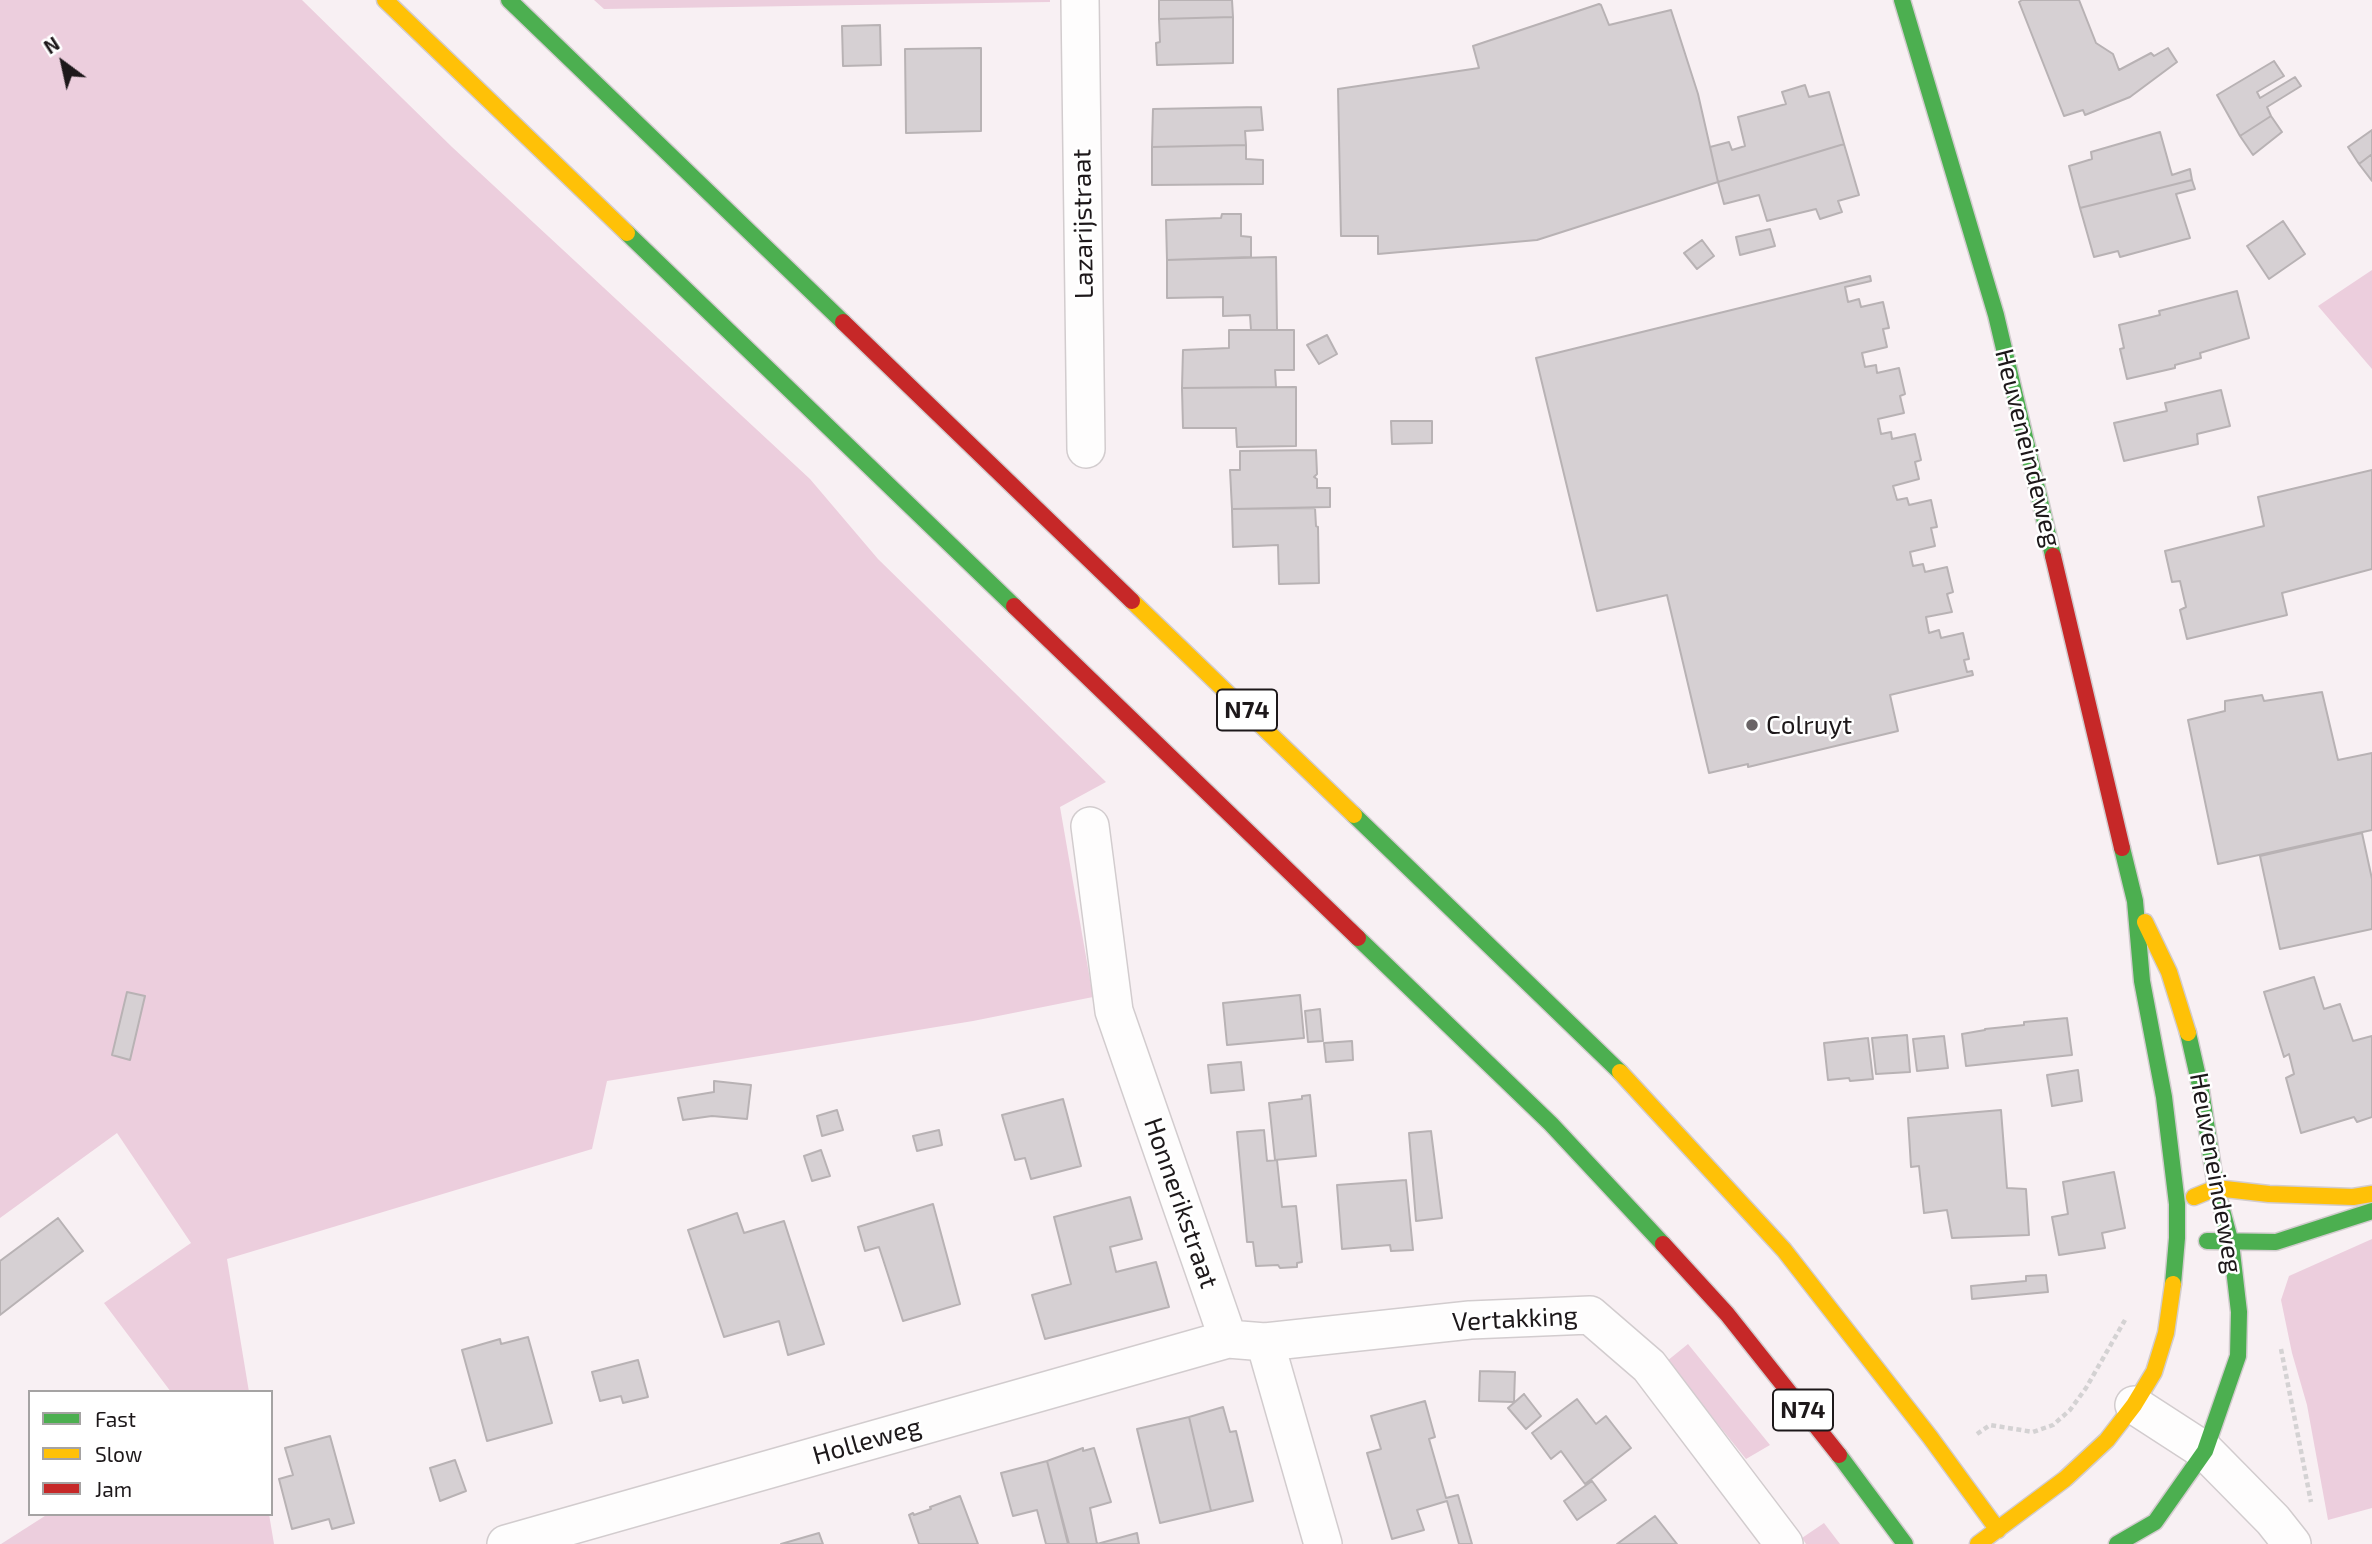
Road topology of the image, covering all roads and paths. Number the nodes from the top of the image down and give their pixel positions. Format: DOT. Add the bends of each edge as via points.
graph roads {
  1 [pos="386,0"];
  2 [pos="509,0"];
  3 [pos="1080,0"];
  4 [pos="1902,0"];
  5 [pos="1086,449"];
  6 [pos="1090,826"];
  7 [pos="2135,901"];
  8 [pos="2216,1188"];
  9 [pos="2372,1194"];
  10 [pos="2176,1204"];
  11 [pos="2372,1211"];
  12 [pos="2177,1238"];
  13 [pos="2231,1243"];
  14 [pos="2126,1319"];
  15 [pos="1228,1339"];
  16 [pos="1265,1342"];
  17 [pos="2134,1405"];
  18 [pos="2297,1422"];
  19 [pos="1990,1425"];
  20 [pos="2205,1451"];
  21 [pos="2311,1503"];
  22 [pos="2155,1522"];
  23 [pos="1998,1530"];
  24 [pos="506,1544"];
  25 [pos="1323,1544"];
  26 [pos="1784,1544"];
  27 [pos="1905,1544"];
  28 [pos="1978,1544"];
  29 [pos="2117,1544"];
  30 [pos="2155,1544"];
  31 [pos="2292,1544"];
  1 -- 27 [label="main road, N74" via="1551,1124 1727,1314"];
  2 -- 23 [label="main road, N74" via="1616,1068 1784,1250"];
  3 -- 5 [label="street, Lazarijstraat"];
  4 -- 7 [label="main road, Heuveneindeweg" via="1996,315"];
  6 -- 15 [label="street, Honnerikstraat" via="1114,1011"];
  7 -- 8 [label="main road, Heuveneindeweg" via="2169,972 2192,1044"];
  7 -- 10 [label="main road, Heuveneindeweg" via="2142,981 2164,1097"];
  8 -- 9 [label="main road" via="2342,1197"];
  8 -- 10 [label="main road"];
  8 -- 13 [label="main road, Heuveneindeweg"];
  10 -- 12 [label="main road, Heuveneindeweg"];
  11 -- 13 [label="main road" via="2276,1242"];
  12 -- 13 [label="main road"];
  12 -- 17 [label="main road, Heuveneindeweg" via="2166,1332 2154,1372"];
  13 -- 20 [label="main road, Heuveneindeweg" via="2239,1312 2238,1356"];
  14 -- 19 [label="path" via="2086,1388 2053,1425 2033,1432"];
  15 -- 16 [label="street"];
  15 -- 24 [label="street, Holleweg"];
  16 -- 25 [label="street"];
  16 -- 26 [label="street, Vertakking" via="1470,1320 1590,1315 1649,1366"];
  17 -- 20 [label="street"];
  17 -- 23 [label="main road, Heuveneindeweg" via="2107,1440 2065,1479"];
  18 -- 21 [label="path"];
  20 -- 22 [label="main road, Heuveneindeweg"];
  20 -- 31 [label="street"];
  22 -- 29 [label="main road, Heuveneindeweg"];
  22 -- 30 [label="main road"];
  23 -- 28 [label="main road, Heuveneindeweg"];
}
